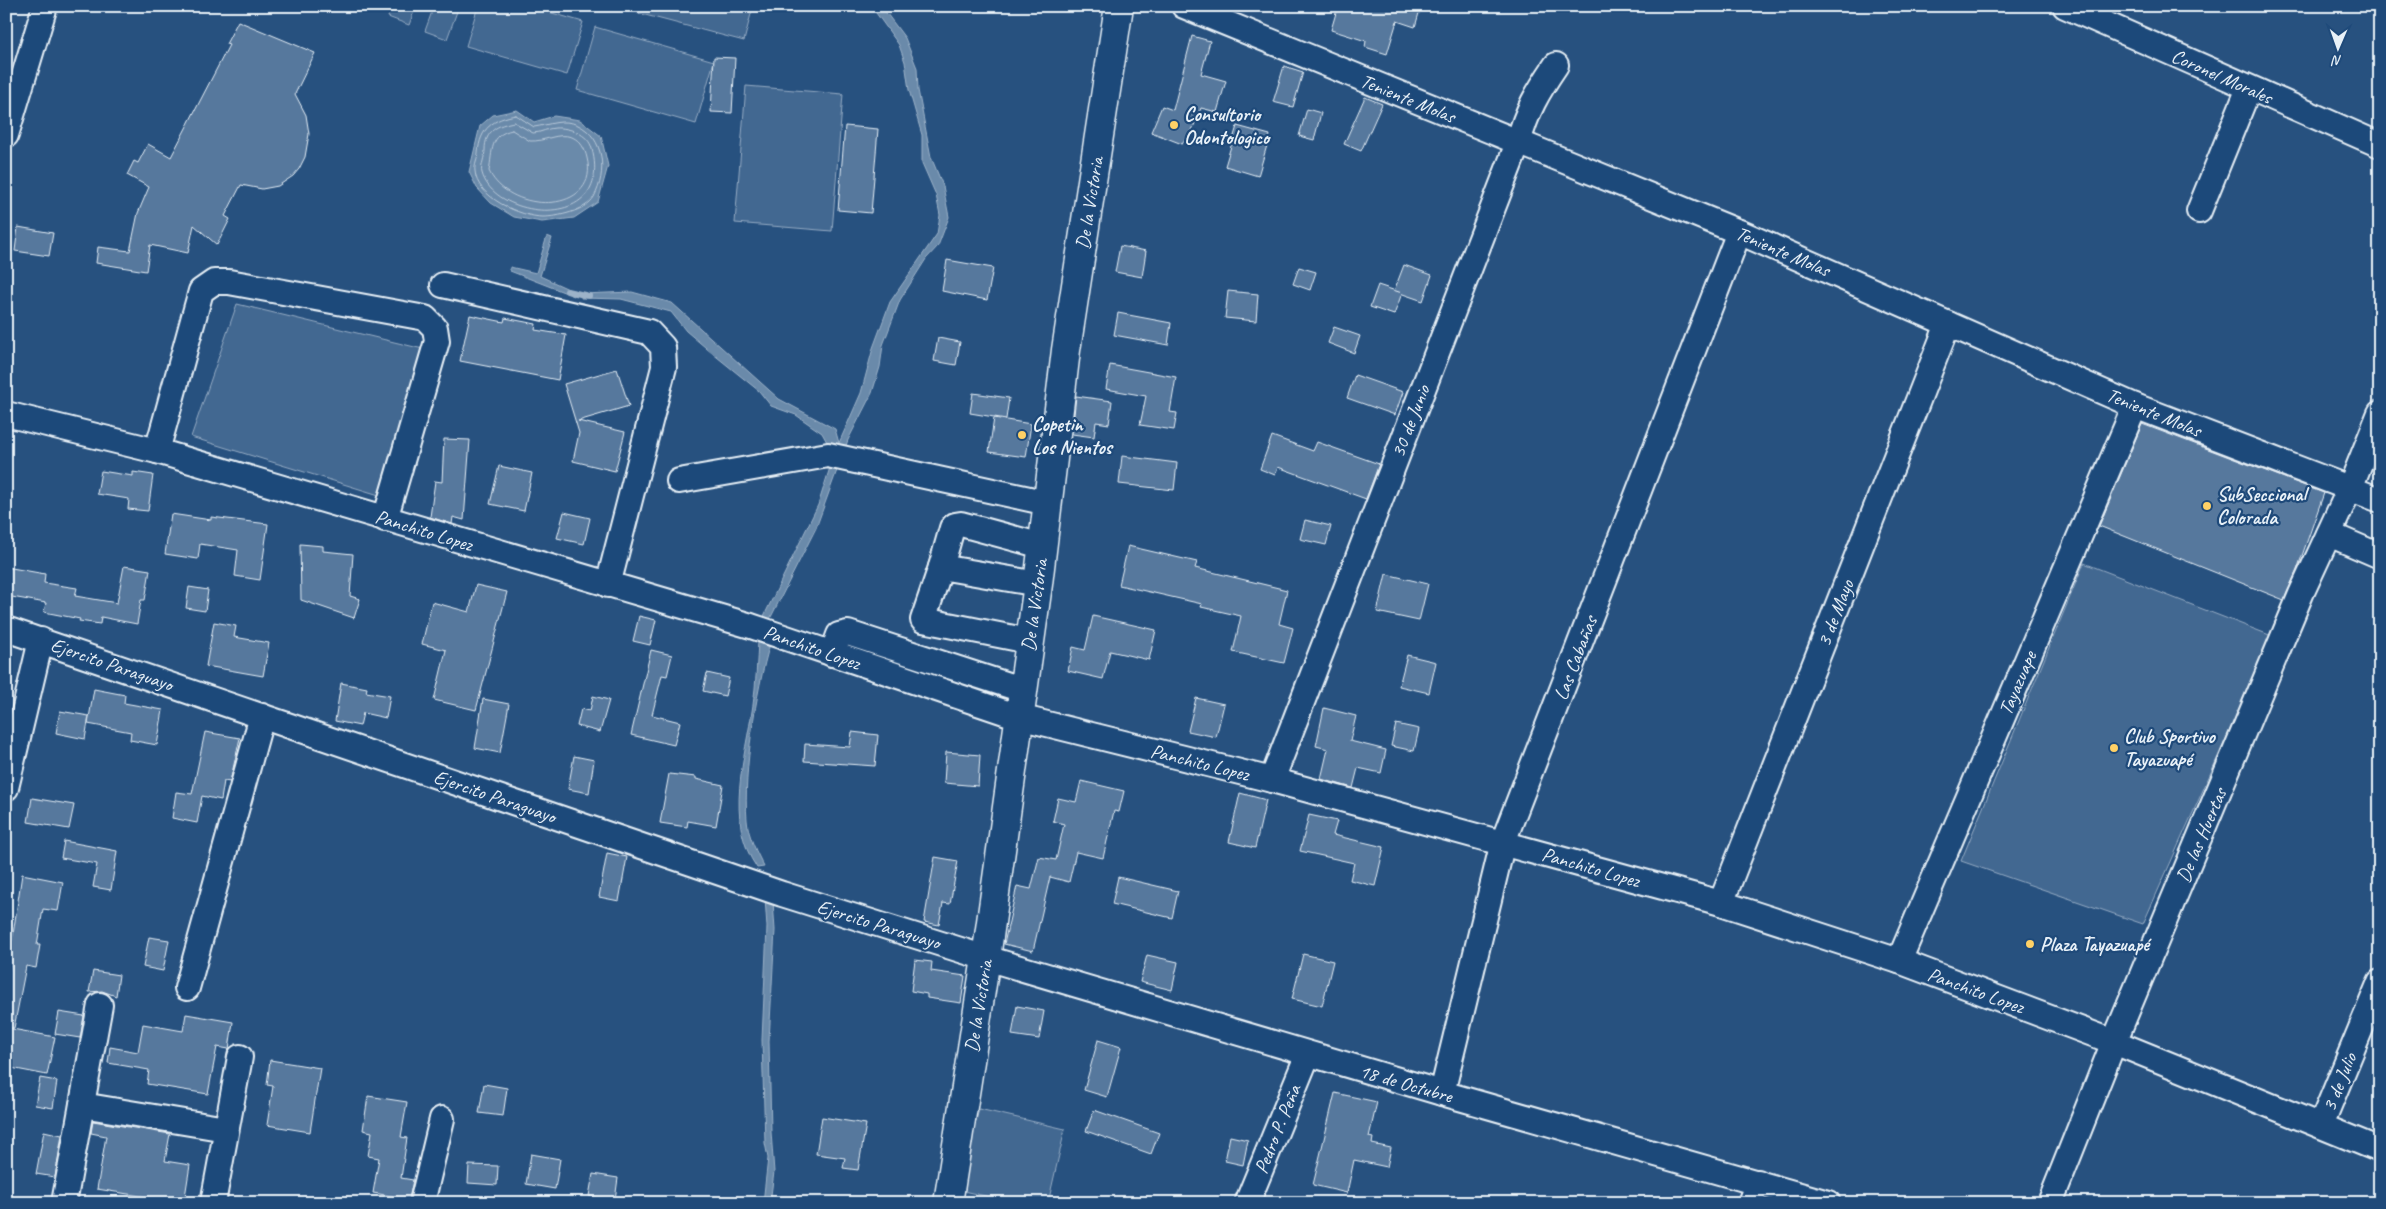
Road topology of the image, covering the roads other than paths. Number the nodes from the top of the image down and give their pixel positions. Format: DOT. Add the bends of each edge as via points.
graph roads {
  1 [pos="45,6"];
  2 [pos="1119,6"];
  3 [pos="1184,6"];
  4 [pos="2066,6"];
  5 [pos="1556,65"];
  6 [pos="2249,88"];
  7 [pos="6,135"];
  8 [pos="1518,143"];
  9 [pos="2380,145"];
  10 [pos="2199,211"];
  11 [pos="1739,232"];
  12 [pos="443,285"];
  13 [pos="1948,324"];
  14 [pos="2135,406"];
  15 [pos="2380,413"];
  16 [pos="6,414"];
  17 [pos="157,451"];
  18 [pos="679,482"];
  19 [pos="2350,488"];
  20 [pos="2380,500"];
  21 [pos="1048,503"];
  22 [pos="385,519"];
  23 [pos="2330,534"];
  24 [pos="1042,546"];
  25 [pos="2380,556"];
  26 [pos="940,567"];
  27 [pos="1038,584"];
  28 [pos="608,585"];
  29 [pos="923,620"];
  30 [pos="6,630"];
  31 [pos="41,640"];
  32 [pos="1029,641"];
  33 [pos="832,654"];
  34 [pos="913,655"];
  35 [pos="906,679"];
  36 [pos="1021,704"];
  37 [pos="262,716"];
  38 [pos="1272,780"];
  39 [pos="6,788"];
  40 [pos="1503,842"];
  41 [pos="1721,903"];
  42 [pos="986,958"];
  43 [pos="1899,961"];
  44 [pos="2380,982"];
  45 [pos="187,988"];
  46 [pos="100,1004"];
  47 [pos="2114,1042"];
  48 [pos="1308,1054"];
  49 [pos="240,1058"];
  50 [pos="1442,1094"];
  51 [pos="82,1105"];
  52 [pos="442,1119"];
  53 [pos="2322,1126"];
  54 [pos="226,1129"];
  55 [pos="2380,1150"];
  56 [pos="1754,1193"];
  57 [pos="64,1203"];
  58 [pos="214,1203"];
  59 [pos="422,1203"];
  60 [pos="948,1203"];
  61 [pos="1247,1203"];
  62 [pos="1828,1203"];
  63 [pos="2050,1203"];
  1 -- 7 [label="street"];
  2 -- 21 [label="main road, De la Victoria" via="1066,350"];
  3 -- 8 [label="street, Teniente Molas"];
  4 -- 6 [label="street, Coronel Morales"];
  5 -- 8 [label="street, 30 de Junio" via="1532,101"];
  6 -- 9 [label="street, Coronel Morales"];
  6 -- 10 [label="street"];
  8 -- 11 [label="street, Teniente Molas"];
  8 -- 38 [label="street, 30 de Junio"];
  11 -- 13 [label="street, Teniente Molas"];
  11 -- 40 [label="street, Las Cabañas"];
  12 -- 28 [label="street" via="649,332 663,347 664,367"];
  13 -- 14 [label="street, Teniente Molas"];
  13 -- 41 [label="street, 3 de Mayo"];
  14 -- 19 [label="street, Teniente Molas"];
  14 -- 43 [label="street, Tayazuape"];
  15 -- 19 [label="street, De las Huertas"];
  16 -- 17 [label="street, Panchito Lopez"];
  17 -- 22 [label="street, Panchito Lopez"];
  17 -- 22 [label="street" via="202,291 214,282 229,282 425,318 435,328 437,341"];
  18 -- 21 [label="street" via="828,455"];
  19 -- 20 [label="street, Teniente Molas"];
  19 -- 23 [label="street, De las Huertas"];
  21 -- 24 [label="main road, De la Victoria"];
  22 -- 28 [label="street, Panchito Lopez"];
  23 -- 25 [label="street"];
  23 -- 47 [label="street, De las Huertas" via="2297,603"];
  24 -- 26 [label="street" via="955,525"];
  24 -- 27 [label="main road, De la Victoria"];
  26 -- 27 [label="street"];
  26 -- 29 [label="street"];
  27 -- 32 [label="main road, De la Victoria"];
  28 -- 33 [label="street, Panchito Lopez" via="751,626"];
  29 -- 32 [label="street"];
  29 -- 34 [label="street"];
  30 -- 31 [label="street, Ejercito Paraguayo"];
  31 -- 37 [label="street, Ejercito Paraguayo"];
  31 -- 39 [label="street"];
  32 -- 36 [label="main road, De la Victoria"];
  33 -- 34 [label="street" via="839,635 843,633"];
  33 -- 35 [label="street, Panchito Lopez"];
  34 -- 35 [label="street"];
  34 -- 36 [label="street"];
  35 -- 36 [label="street, Panchito Lopez"];
  36 -- 38 [label="street, Panchito Lopez"];
  36 -- 42 [label="main road, De la Victoria"];
  37 -- 42 [label="street, Ejercito Paraguayo" via="782,894"];
  37 -- 45 [label="street"];
  38 -- 40 [label="street, Panchito Lopez"];
  40 -- 41 [label="street, Panchito Lopez"];
  40 -- 50 [label="street, Las Cabañas"];
  41 -- 43 [label="street, Panchito Lopez"];
  42 -- 48 [label="street, 18 de Octubre"];
  42 -- 60 [label="main road, De la Victoria"];
  43 -- 47 [label="street, Panchito Lopez"];
  44 -- 53 [label="street, 3 de Julio"];
  46 -- 51 [label="street"];
  47 -- 53 [label="street, Panchito Lopez"];
  47 -- 63 [label="street, De las Huertas"];
  48 -- 50 [label="street, 18 de Octubre"];
  48 -- 61 [label="street, Pedro P. Peña"];
  49 -- 54 [label="street"];
  50 -- 56 [label="street, 18 de Octubre"];
  51 -- 54 [label="street"];
  51 -- 57 [label="street"];
  52 -- 59 [label="street"];
  53 -- 55 [label="street, Panchito Lopez"];
  54 -- 58 [label="street"];
  56 -- 62 [label="street, 18 de Octubre"];
}
